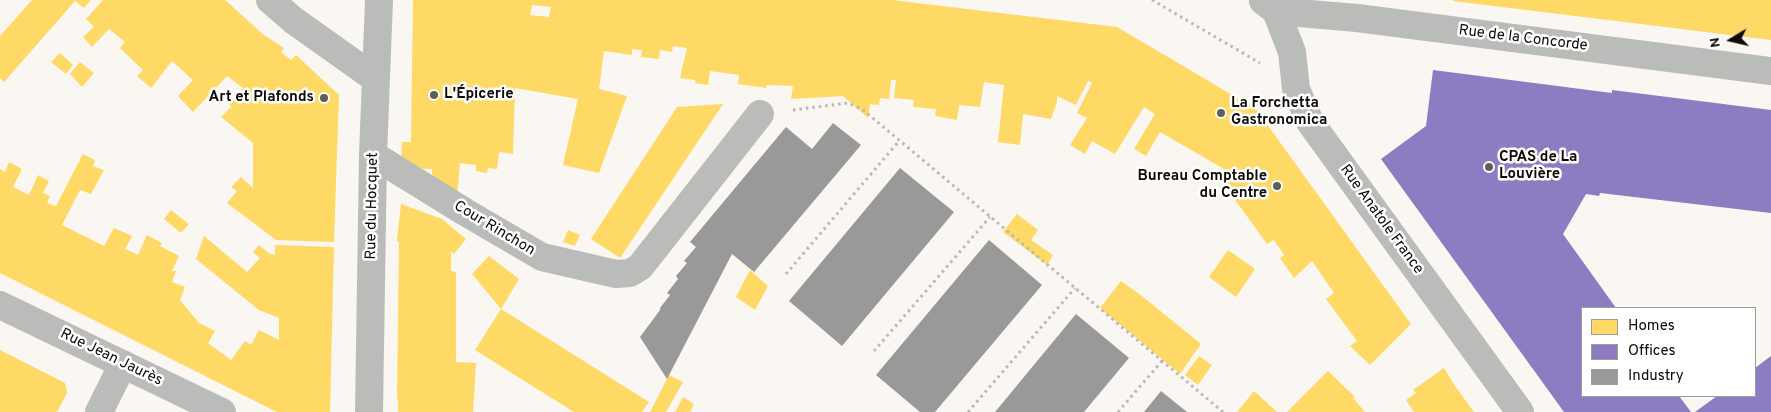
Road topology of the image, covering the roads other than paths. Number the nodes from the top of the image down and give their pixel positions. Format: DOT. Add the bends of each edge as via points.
graph roads {
  1 [pos="270,0"];
  2 [pos="379,0"];
  3 [pos="1268,6"];
  4 [pos="298,10"];
  5 [pos="1771,71"];
  6 [pos="376,79"];
  7 [pos="760,114"];
  8 [pos="373,155"];
  9 [pos="0,305"];
  10 [pos="123,364"];
  11 [pos="98,412"];
  12 [pos="222,412"];
  13 [pos="369,412"];
  14 [pos="1520,412"];
  1 -- 4 [label="street"];
  2 -- 6 [label="street, Rue du Hocquet"];
  3 -- 5 [label="street, Rue de la Concorde"];
  3 -- 14 [label="street, Rue Anatole France" via="1292,52 1296,89 1310,122"];
  4 -- 6 [label="street"];
  6 -- 8 [label="street, Rue du Hocquet"];
  7 -- 8 [label="street, Cour Rinchon" via="640,267 630,273 616,274 542,257"];
  8 -- 13 [label="street, Rue du Hocquet"];
  9 -- 10 [label="street, Rue Jean Jaurès"];
  10 -- 11 [label="street"];
  10 -- 12 [label="street, Rue Jean Jaurès"];
}
